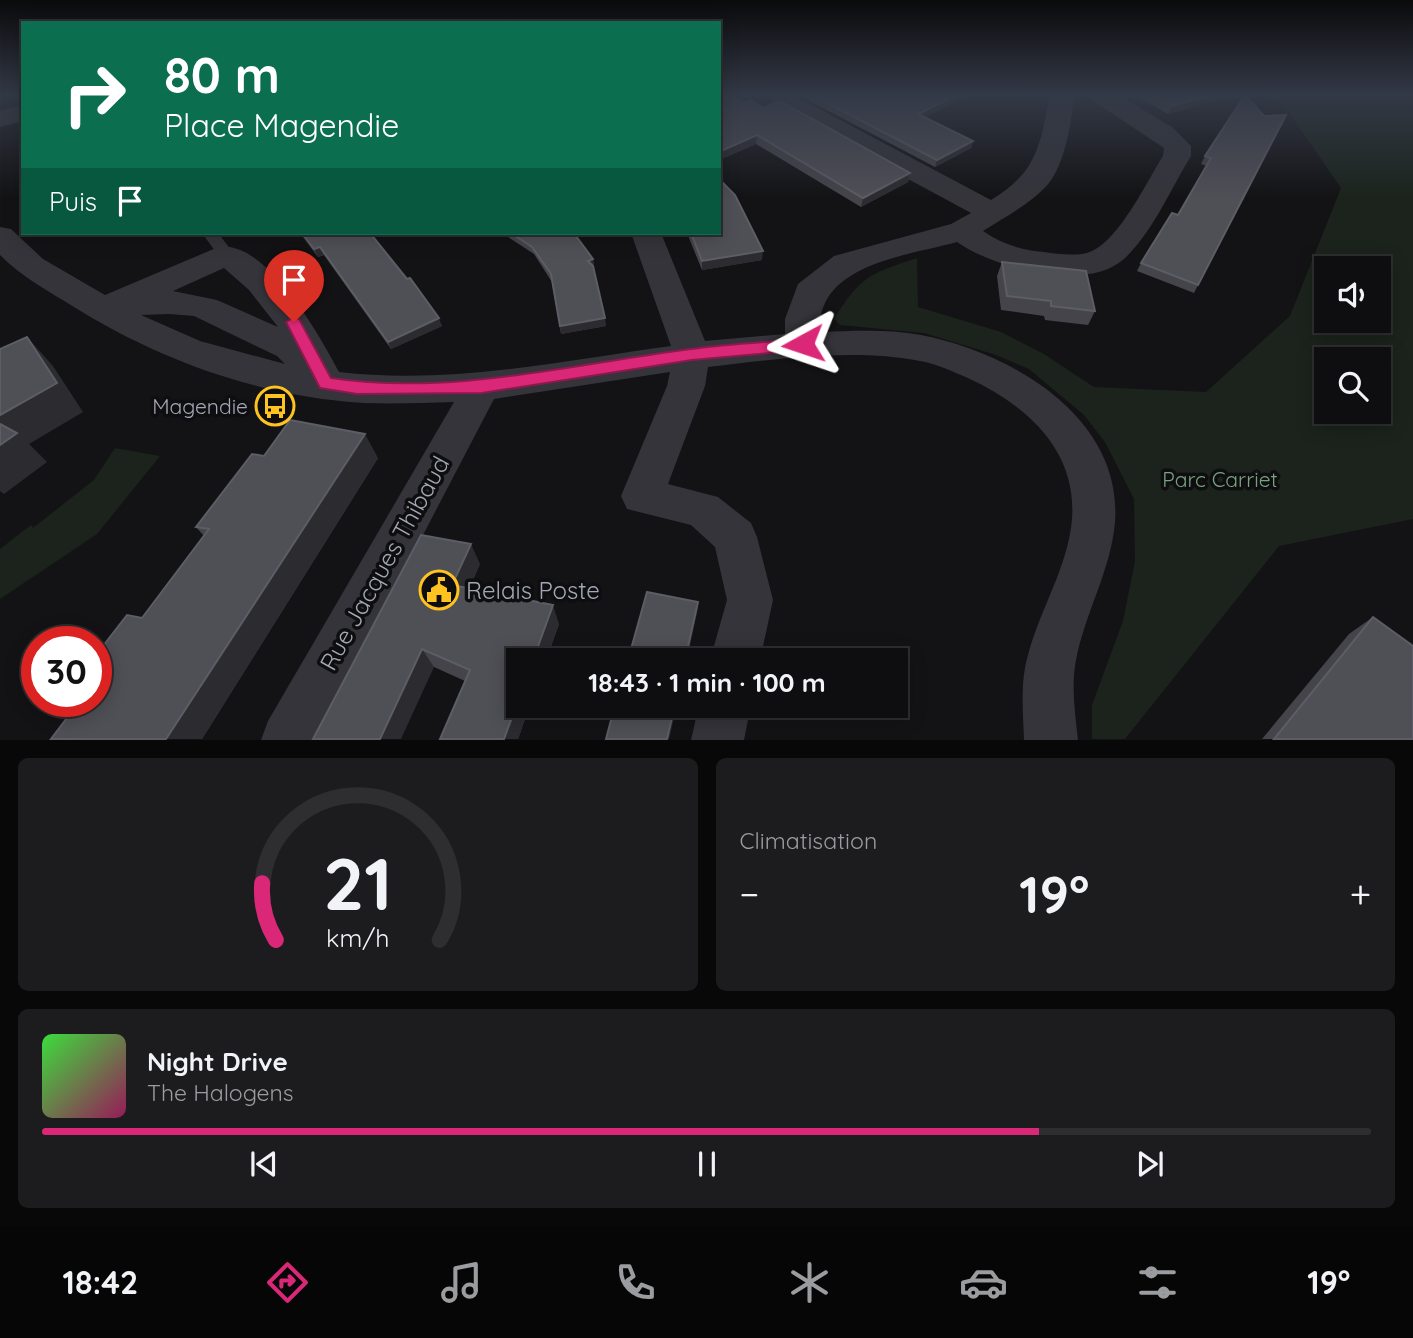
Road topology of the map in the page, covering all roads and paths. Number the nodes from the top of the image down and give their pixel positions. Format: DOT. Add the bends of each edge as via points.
graph roads {
  1 [pos="836,130"];
  2 [pos="1058,130"];
  3 [pos="1157,130"];
  4 [pos="992,212"];
  5 [pos="962,231"];
  6 [pos="647,235"];
  7 [pos="0,236"];
  8 [pos="219,244"];
  9 [pos="14,273"];
  10 [pos="103,309"];
  11 [pos="803,344"];
  12 [pos="692,355"];
  13 [pos="326,383"];
  14 [pos="482,387"];
  15 [pos="739,648"];
  16 [pos="722,718"];
  17 [pos="286,740"];
  18 [pos="717,740"];
  19 [pos="1051,740"];
  1 -- 4 [label="street"];
  2 -- 4 [label="street" via="1038,178"];
  3 -- 5 [label="street" via="1178,146 1177,156 1121,243 1107,257 1079,264 1023,261 992,250"];
  4 -- 5 [label="street"];
  5 -- 11 [label="street" via="845,263 810,292 802,319"];
  6 -- 12 [label="street"];
  7 -- 9 [label="street"];
  8 -- 10 [label="street"];
  8 -- 13 [label="street" via="286,309"];
  9 -- 10 [label="street"];
  10 -- 13 [label="street" via="194,354 262,374"];
  10 -- 13 [label="street" via="158,302 205,307 290,347"];
  11 -- 12 [label="street"];
  11 -- 19 [label="street" via="927,349 960,360 1040,403 1075,445 1087,470 1095,519 1086,563 1052,656"];
  12 -- 14 [label="street"];
  12 -- 15 [label="street" via="686,386 642,496 703,510 735,537 750,600"];
  13 -- 14 [label="street" via="357,388"];
  14 -- 17 [label="street, Rue Jacques Thibaud"];
  16 -- 18 [label="street"];
}
